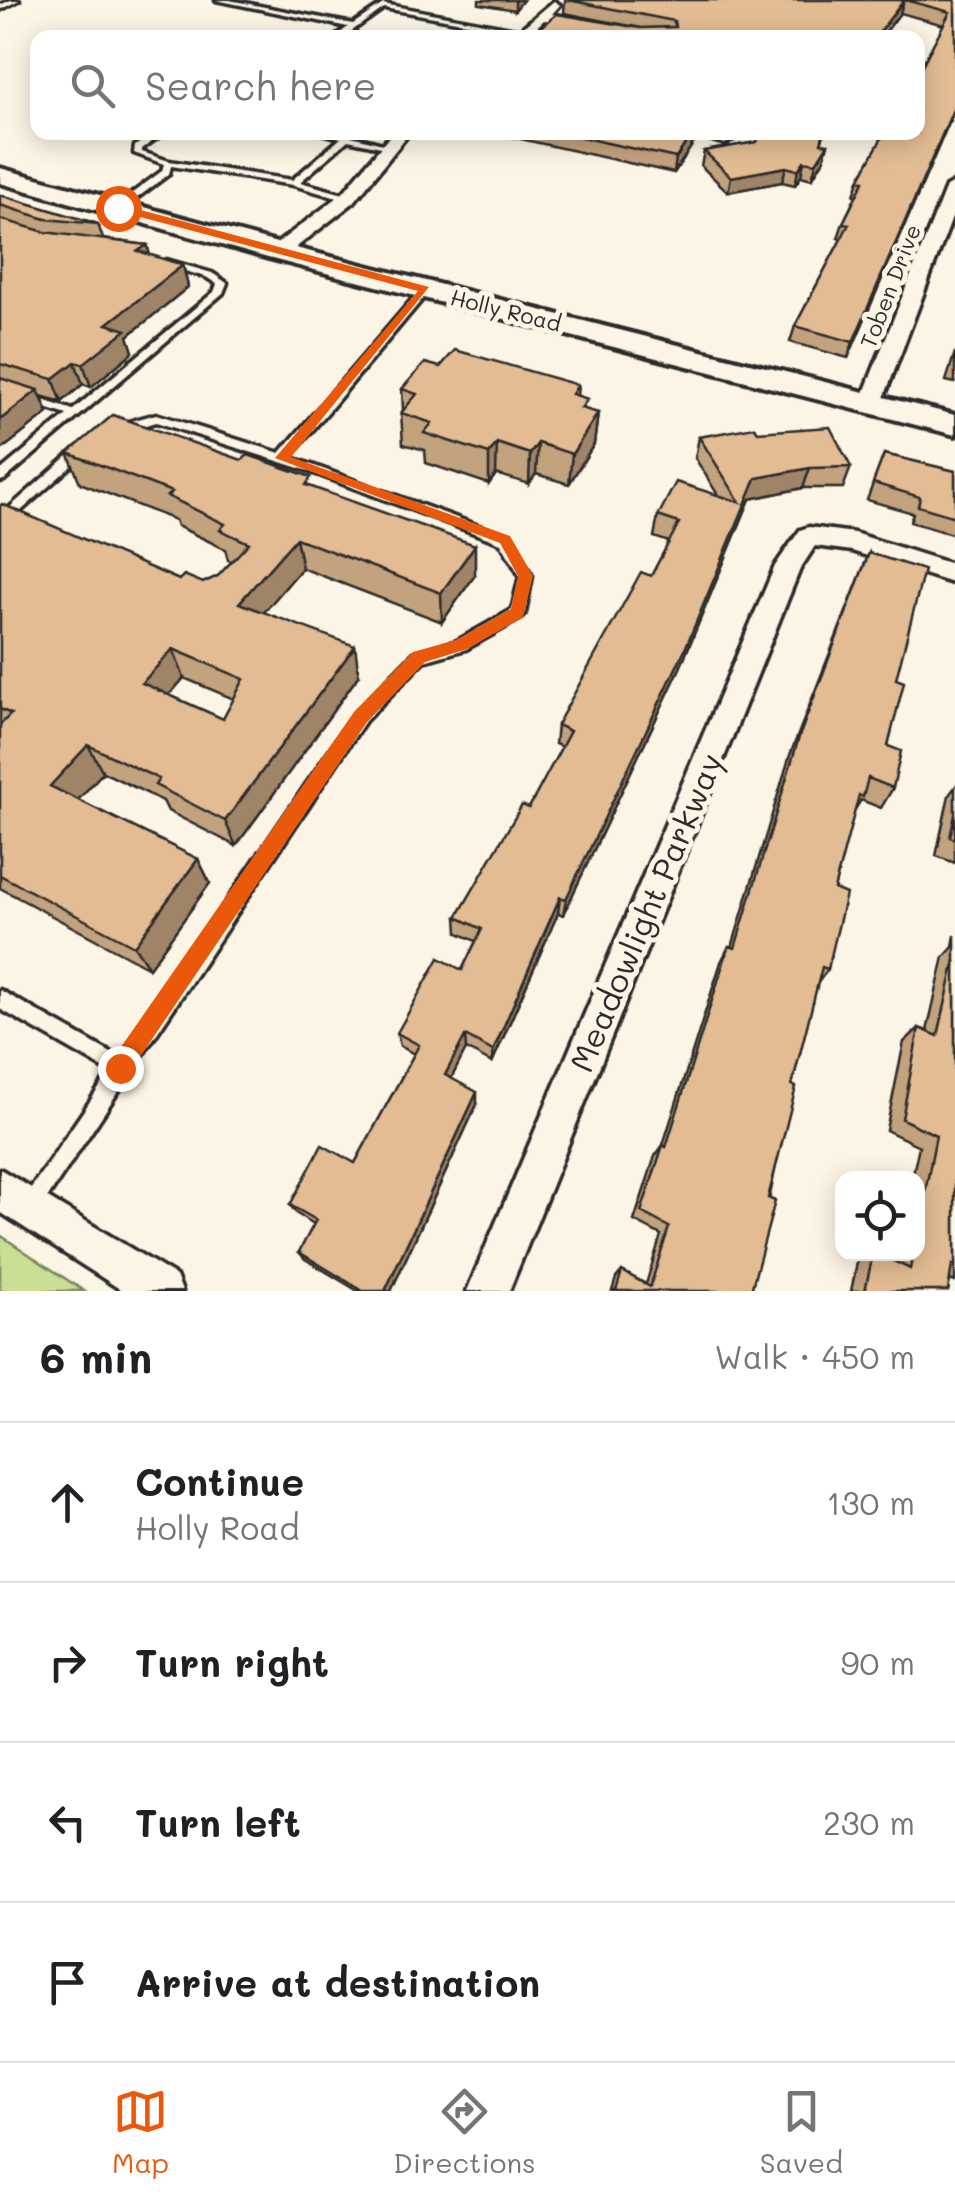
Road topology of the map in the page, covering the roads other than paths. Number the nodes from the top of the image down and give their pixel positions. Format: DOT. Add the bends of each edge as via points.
graph roads {
  1 [pos="16,0"];
  2 [pos="219,0"];
  3 [pos="392,0"];
  4 [pos="559,0"];
  5 [pos="242,2"];
  6 [pos="383,6"];
  7 [pos="0,8"];
  8 [pos="541,16"];
  9 [pos="354,26"];
  10 [pos="612,28"];
  11 [pos="348,30"];
  12 [pos="500,30"];
  13 [pos="524,30"];
  14 [pos="150,140"];
  15 [pos="344,140"];
  16 [pos="396,140"];
  17 [pos="168,164"];
  18 [pos="0,174"];
  19 [pos="294,183"];
  20 [pos="955,187"];
  21 [pos="348,198"];
  22 [pos="118,208"];
  23 [pos="278,252"];
  24 [pos="152,260"];
  25 [pos="425,290"];
  26 [pos="0,388"];
  27 [pos="871,403"];
  28 [pos="75,414"];
  29 [pos="955,425"];
  30 [pos="282,458"];
  31 [pos="6,466"];
  32 [pos="0,478"];
  33 [pos="0,523"];
  34 [pos="955,575"];
  35 [pos="0,999"];
  36 [pos="120,1068"];
  37 [pos="14,1199"];
  38 [pos="161,1291"];
  39 [pos="488,1291"];
  1 -- 7 [label="lane"];
  2 -- 5 [label="lane"];
  3 -- 6 [label="lane"];
  4 -- 8 [label="street"];
  5 -- 9 [label="lane"];
  6 -- 9 [label="lane"];
  6 -- 12 [label="lane"];
  8 -- 10 [label="street"];
  8 -- 13 [label="street"];
  9 -- 11 [label="lane"];
  14 -- 17 [label="lane" via="138,153"];
  15 -- 19 [label="lane"];
  16 -- 21 [label="street"];
  17 -- 19 [label="lane"];
  17 -- 22 [label="lane"];
  18 -- 22 [label="main road, Holly Road"];
  19 -- 21 [label="lane"];
  20 -- 27 [label="street, Toben Drive"];
  21 -- 23 [label="street"];
  22 -- 23 [label="main road, Holly Road"];
  23 -- 25 [label="main road, Holly Road"];
  24 -- 28 [label="lane" via="209,275 222,283 218,294"];
  25 -- 27 [label="main road, Holly Road"];
  25 -- 30 [label="lane"];
  26 -- 28 [label="lane"];
  27 -- 29 [label="main road, Holly Road"];
  28 -- 31 [label="lane"];
  30 -- 33 [label="lane" via="156,418 97,440"];
  30 -- 36 [label="lane" via="505,540 526,576 518,612 461,645 419,657 360,717"];
  31 -- 32 [label="lane"];
  34 -- 39 [label="street, Meadowlight Parkway" via="854,542 809,536 788,566"];
  35 -- 36 [label="lane"];
  36 -- 37 [label="lane"];
  37 -- 38 [label="street"];
}
